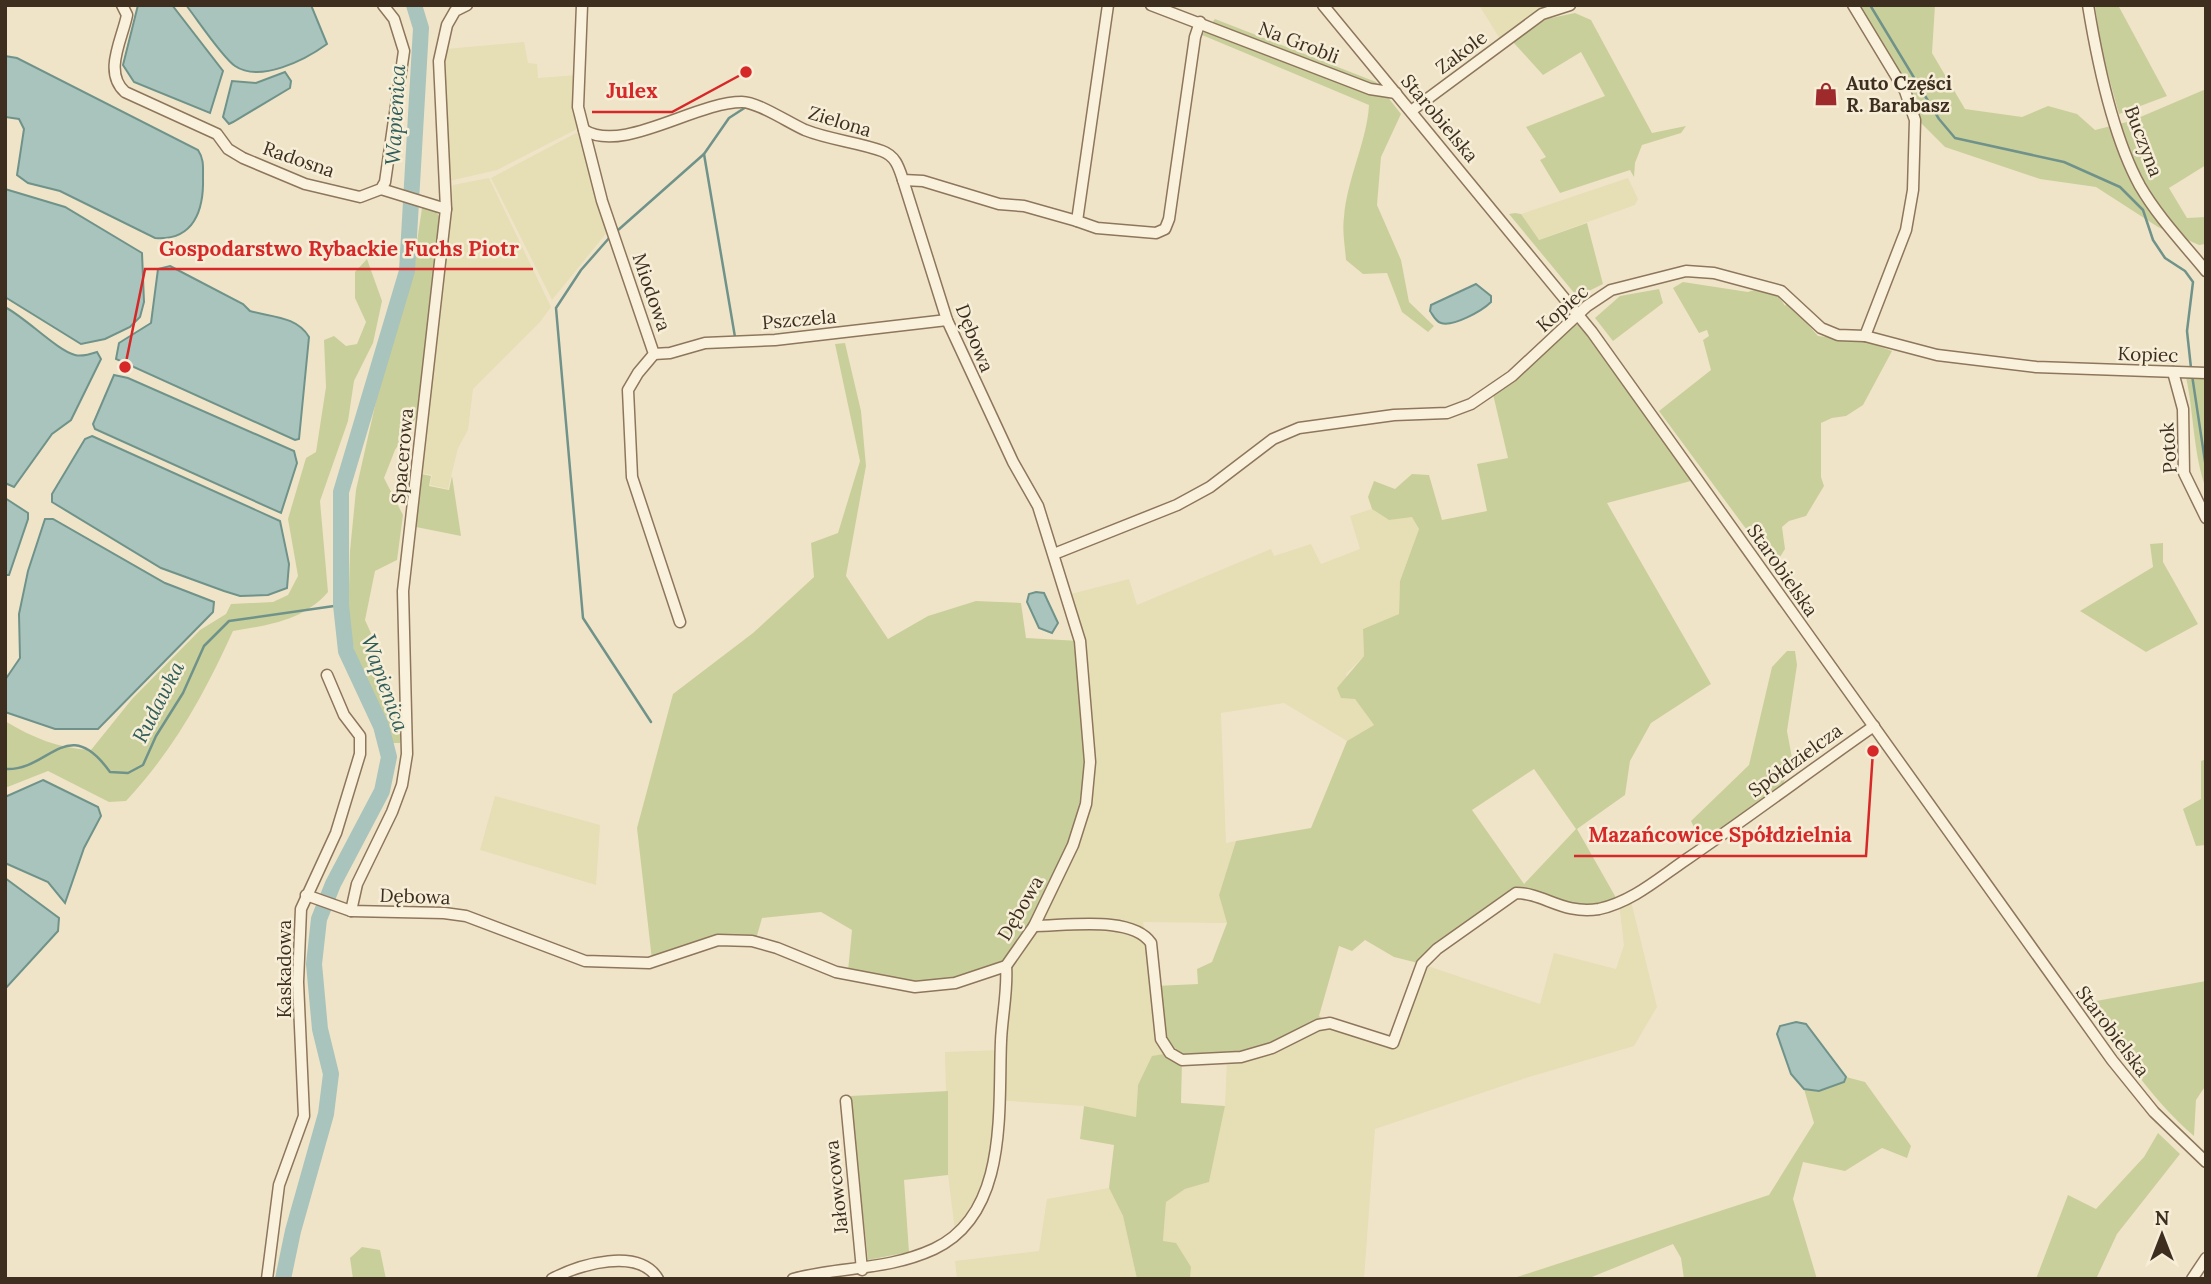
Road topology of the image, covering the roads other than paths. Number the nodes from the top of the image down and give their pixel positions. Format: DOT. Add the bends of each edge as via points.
graph roads {
  1 [pos="121,5"];
  2 [pos="383,5"];
  3 [pos="467,5"];
  4 [pos="582,5"];
  5 [pos="1108,5"];
  6 [pos="1151,5"];
  7 [pos="1323,5"];
  8 [pos="1570,5"];
  9 [pos="1853,5"];
  10 [pos="2088,5"];
  11 [pos="1200,22"];
  12 [pos="1396,93"];
  13 [pos="1411,111"];
  14 [pos="584,130"];
  15 [pos="903,180"];
  16 [pos="381,189"];
  17 [pos="446,209"];
  18 [pos="1077,220"];
  19 [pos="2206,271"];
  20 [pos="1578,314"];
  21 [pos="947,320"];
  22 [pos="1866,336"];
  23 [pos="654,354"];
  24 [pos="2178,372"];
  25 [pos="2205,373"];
  26 [pos="2206,518"];
  27 [pos="1054,554"];
  28 [pos="680,622"];
  29 [pos="327,675"];
  30 [pos="1874,726"];
  31 [pos="311,897"];
  32 [pos="351,911"];
  33 [pos="1034,926"];
  34 [pos="1006,966"];
  35 [pos="846,1101"];
  36 [pos="2206,1162"];
  37 [pos="2206,1258"];
  38 [pos="862,1270"];
  39 [pos="267,1279"];
  40 [pos="552,1279"];
  41 [pos="658,1279"];
  42 [pos="793,1279"];
  43 [pos="2192,1279"];
  1 -- 16 [label="street, Radosna" via="127,15 113,71 116,84 125,92 217,134 228,149 243,158 305,184 360,197"];
  2 -- 16 [label="street" via="394,19 404,51"];
  3 -- 17 [label="street, Spacerowa" via="455,11 447,25 439,61"];
  4 -- 14 [label="street, Miodowa" via="578,107"];
  5 -- 18 [label="street"];
  6 -- 11 [label="street, Na Grobli"];
  7 -- 12 [label="street, Starobielska"];
  8 -- 13 [label="street, Zakole" via="1542,14"];
  9 -- 22 [label="street" via="1905,91 1915,120 1913,190 1906,230"];
  10 -- 19 [label="street, Buczyna" via="2115,121 2139,183 2155,210"];
  11 -- 12 [label="street, Na Grobli" via="1370,89"];
  11 -- 18 [label="street" via="1165,229 1156,233 1097,228"];
  12 -- 13 [label="street, Starobielska"];
  13 -- 20 [label="street, Starobielska"];
  14 -- 15 [label="street, Zielona" via="596,138 616,138 712,107 746,102 807,131 883,151 895,159"];
  14 -- 23 [label="street, Miodowa" via="602,201"];
  15 -- 18 [label="street" via="923,181 999,204"];
  15 -- 21 [label="street, Dębowa"];
  16 -- 17 [label="street"];
  17 -- 32 [label="street, Spacerowa" via="403,591 407,754 393,812 357,884"];
  20 -- 22 [label="street, Kopiec" via="1611,290 1686,271 1713,273 1781,291 1821,328 1838,335"];
  20 -- 27 [label="street, Kopiec" via="1512,376 1471,404 1447,413 1299,428 1273,439 1188,499"];
  20 -- 30 [label="street, Starobielska"];
  21 -- 23 [label="street, Pszczela" via="775,340 705,343"];
  21 -- 27 [label="street, Dębowa" via="1038,506"];
  22 -- 24 [label="street, Kopiec" via="1937,355 2036,367"];
  23 -- 28 [label="street, Miodowa" via="628,390 632,477"];
  24 -- 25 [label="street, Kopiec"];
  24 -- 26 [label="street, Potok" via="2184,473"];
  27 -- 33 [label="street, Dębowa" via="1080,641 1090,762 1086,804 1073,845"];
  29 -- 31 [label="street, Kaskadowa" via="344,715 360,736 360,754"];
  30 -- 33 [label="street, Spółdzielcza" via="1619,903 1595,909 1557,907 1528,893 1516,893 1422,964 1393,1043 1330,1023 1241,1057 1182,1060 1170,1053 1161,1039 1151,943 1143,931 1125,925"];
  30 -- 36 [label="street, Starobielska" via="2122,1074"];
  31 -- 32 [label="street, Dębowa"];
  31 -- 39 [label="street, Kaskadowa" via="302,909 299,982 304,1116 279,1185"];
  32 -- 34 [label="street, Dębowa" via="466,916 600,964 649,963 718,940 752,941 836,972 915,987 954,983"];
  33 -- 34 [label="street, Dębowa"];
  34 -- 38 [label="street" via="994,1153 984,1195 959,1233 936,1248"];
  35 -- 38 [label="street, Jałowcowa"];
  37 -- 43 [label="street"];
  38 -- 42 [label="street"];
  40 -- 41 [label="street" via="626,1259 652,1269"];
}
